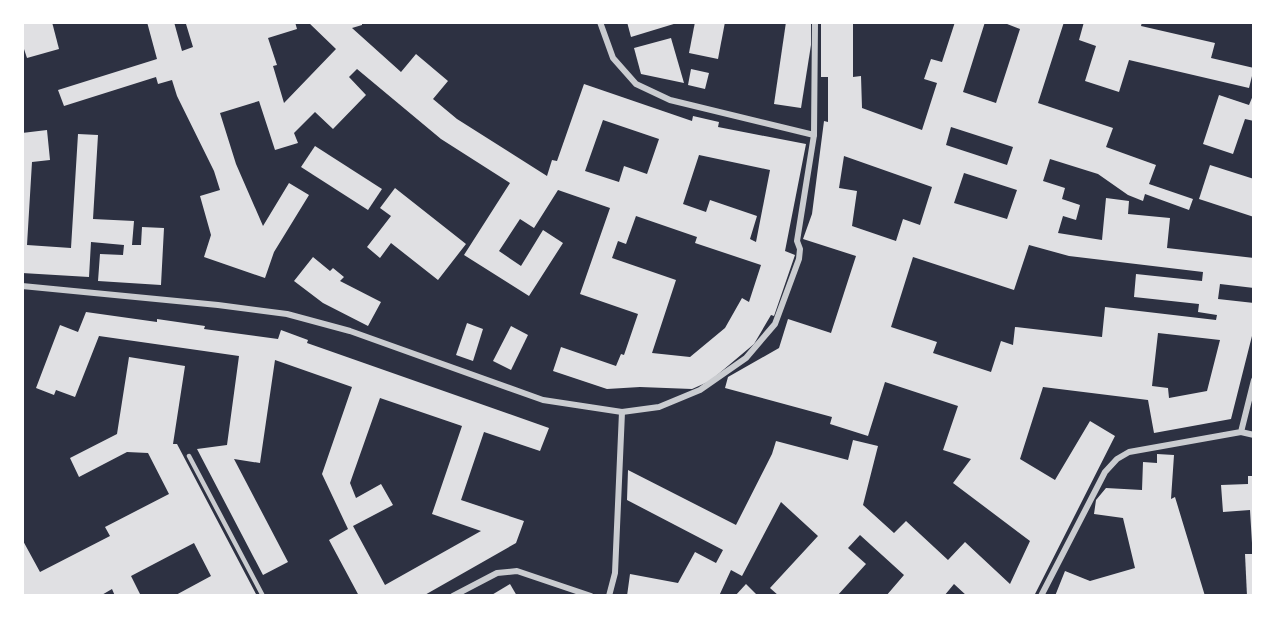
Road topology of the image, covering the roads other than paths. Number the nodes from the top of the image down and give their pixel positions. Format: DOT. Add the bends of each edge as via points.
graph roads {
  1 [pos="600,22"];
  2 [pos="816,22"];
  3 [pos="814,135"];
  4 [pos="22,286"];
  5 [pos="1254,380"];
  6 [pos="622,412"];
  7 [pos="1241,432"];
  8 [pos="1254,435"];
  9 [pos="189,456"];
  10 [pos="263,596"];
  11 [pos="453,596"];
  12 [pos="591,596"];
  13 [pos="609,596"];
  14 [pos="1041,596"];
  1 -- 3 [label="street" via="613,58 636,84 670,100"];
  2 -- 3 [label="street"];
  3 -- 6 [label="street" via="797,242 800,259 775,324 746,358 716,381 659,407"];
  4 -- 6 [label="street" via="287,314 350,331 543,400"];
  5 -- 7 [label="street"];
  6 -- 13 [label="street" via="615,573"];
  7 -- 8 [label="street"];
  7 -- 14 [label="street" via="1144,448 1117,459 1105,471"];
  9 -- 10 [label="lane"];
  11 -- 12 [label="street" via="497,573 517,571"];
}
